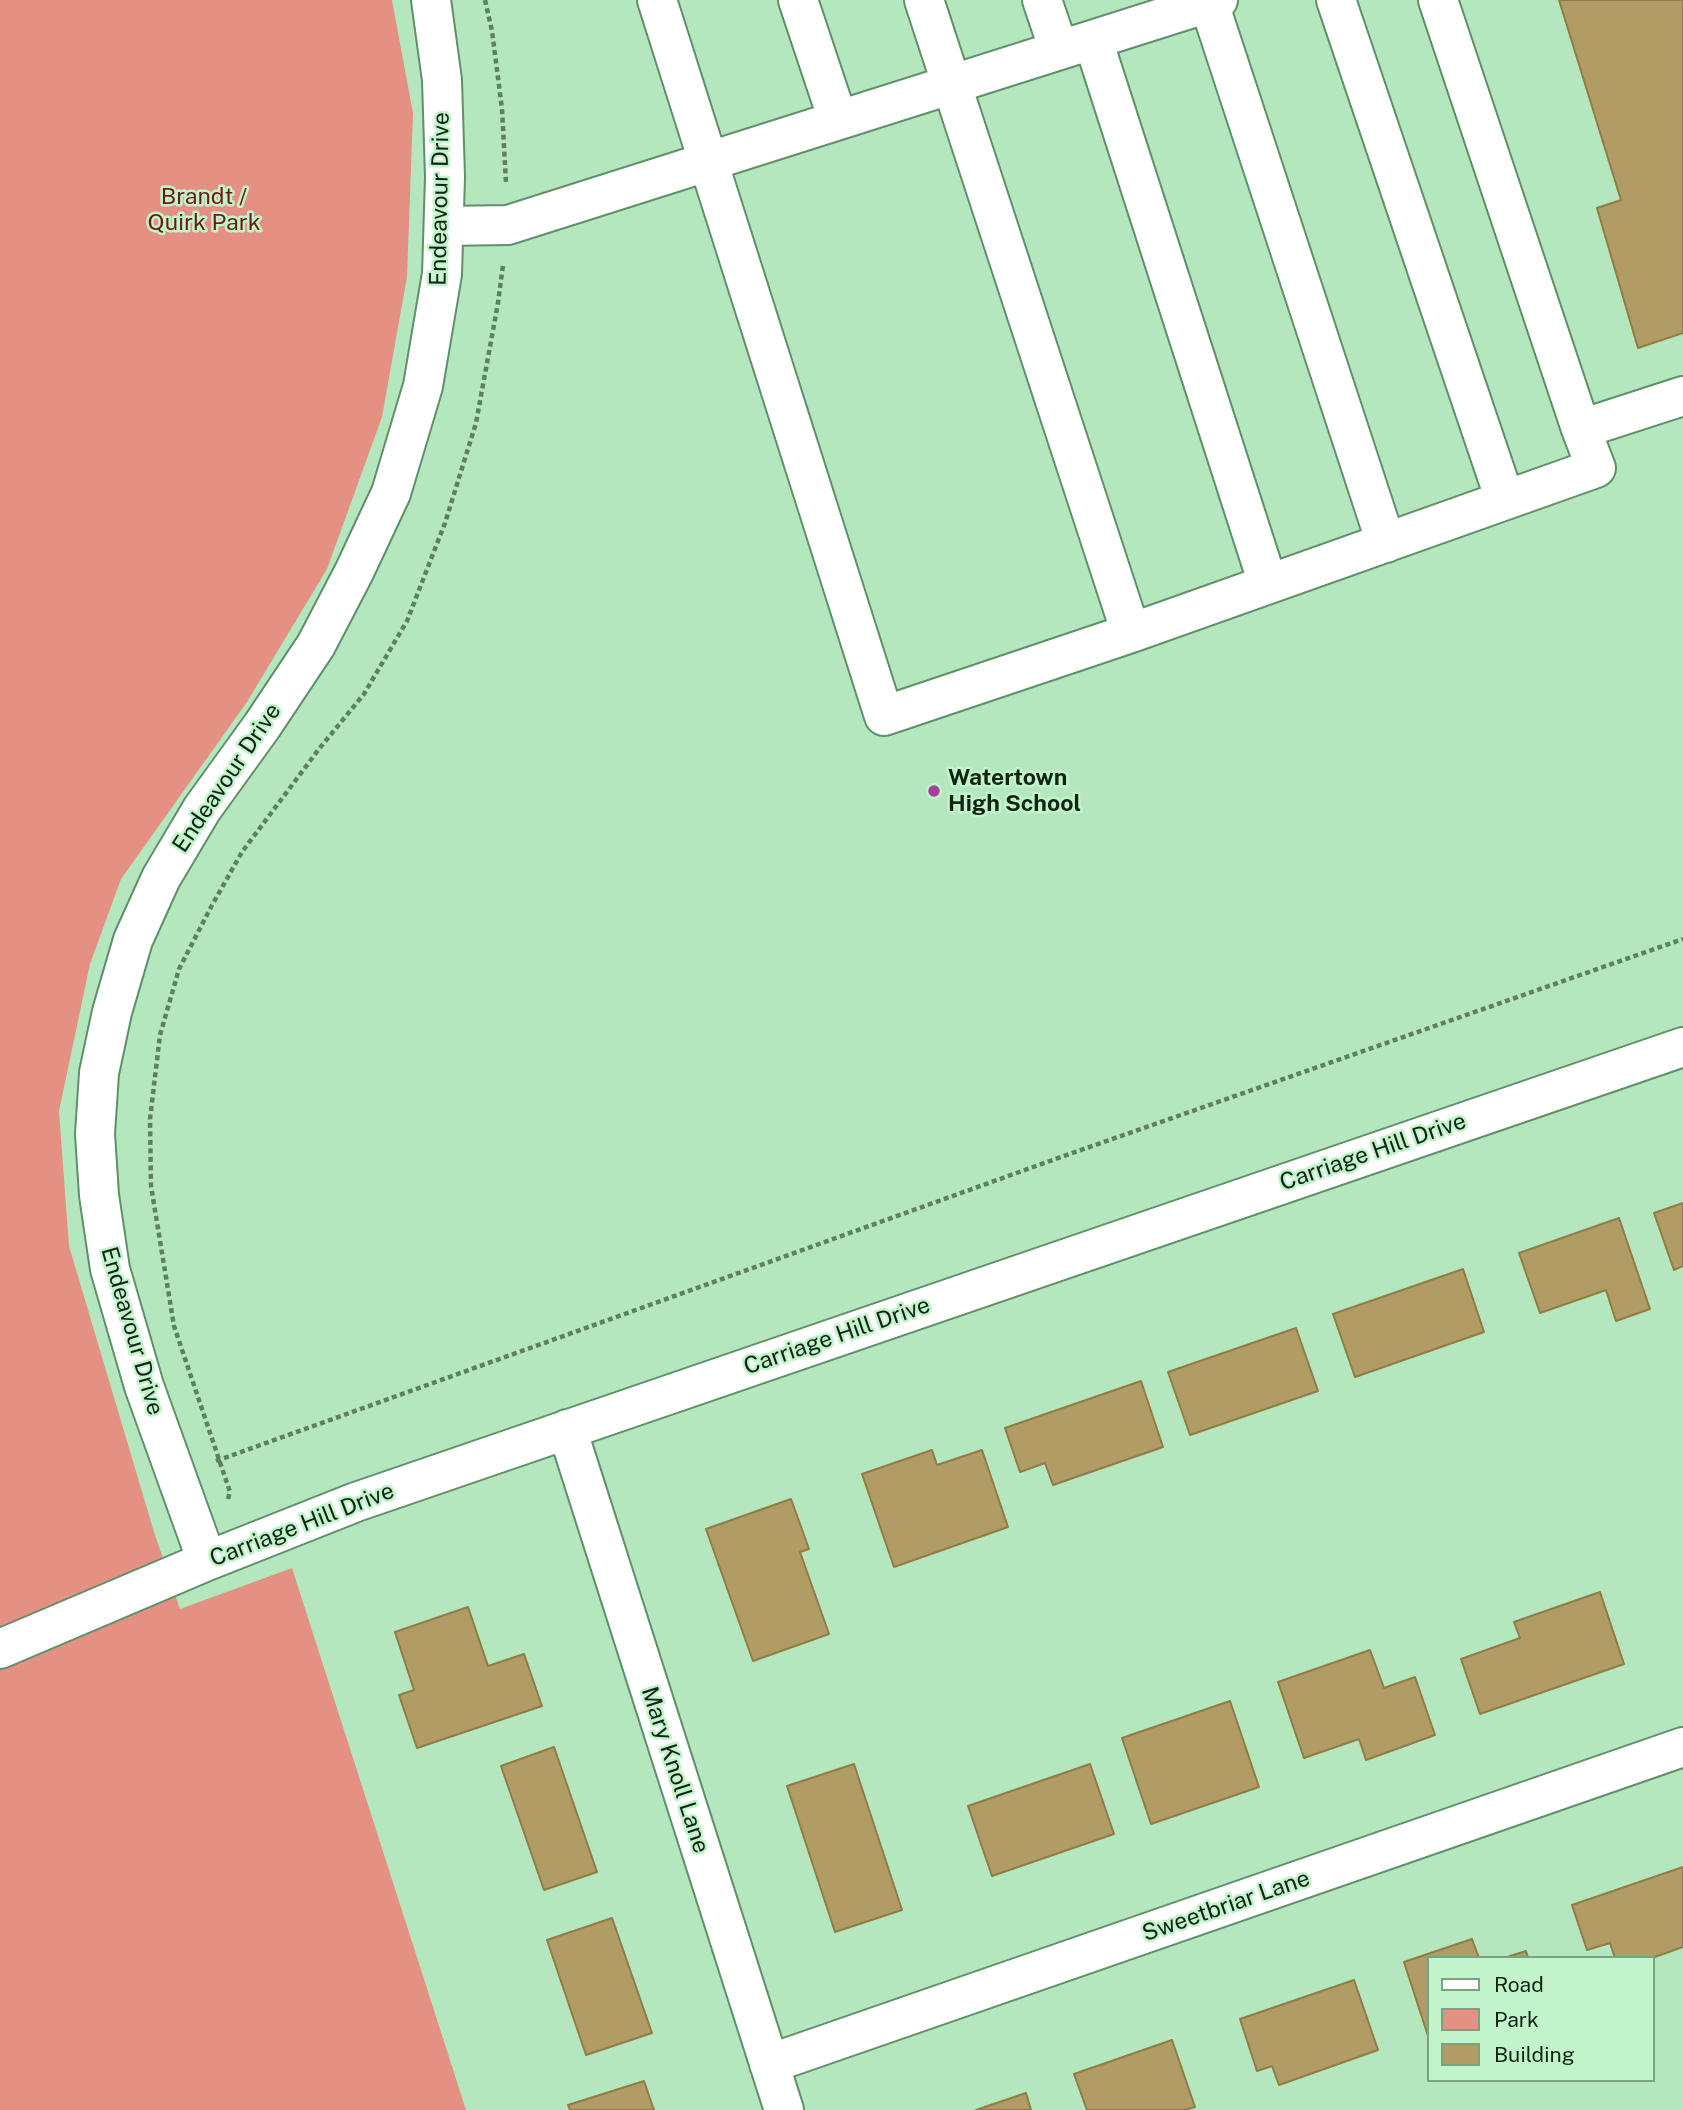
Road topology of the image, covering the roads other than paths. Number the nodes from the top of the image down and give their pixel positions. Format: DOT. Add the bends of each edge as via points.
graph roads {
  1 [pos="430,0"];
  2 [pos="657,0"];
  3 [pos="798,0"];
  4 [pos="924,0"];
  5 [pos="1042,0"];
  6 [pos="1336,0"];
  7 [pos="1438,0"];
  8 [pos="1213,1"];
  9 [pos="1076,45"];
  10 [pos="951,85"];
  11 [pos="838,120"];
  12 [pos="708,161"];
  13 [pos="444,226"];
  14 [pos="1683,396"];
  15 [pos="1581,429"];
  16 [pos="1505,500"];
  17 [pos="1386,542"];
  18 [pos="1268,584"];
  19 [pos="1131,633"];
  20 [pos="1683,1047"];
  21 [pos="567,1429"];
  22 [pos="207,1561"];
  23 [pos="0,1649"];
  24 [pos="1683,1747"];
  25 [pos="769,2064"];
  26 [pos="784,2110"];
  1 -- 13 [label="street, Endeavour Drive" via="442,80"];
  2 -- 12 [label="street"];
  3 -- 11 [label="street"];
  4 -- 10 [label="street"];
  5 -- 9 [label="street"];
  6 -- 16 [label="street"];
  7 -- 15 [label="street"];
  8 -- 9 [label="street"];
  8 -- 17 [label="street"];
  9 -- 10 [label="street"];
  9 -- 18 [label="street"];
  10 -- 11 [label="street"];
  10 -- 19 [label="street"];
  11 -- 12 [label="street"];
  12 -- 13 [label="street" via="508,225"];
  12 -- 19 [label="street" via="884,716"];
  13 -- 22 [label="street, Endeavour Drive" via="442,274 423,386 391,492 316,645 202,809 161,877 133,940 111,1012 95,1134 110,1269 144,1386"];
  14 -- 15 [label="street"];
  15 -- 16 [label="street" via="1595,468"];
  16 -- 17 [label="street"];
  17 -- 18 [label="street"];
  18 -- 19 [label="street"];
  20 -- 21 [label="street, Carriage Hill Drive"];
  21 -- 22 [label="street, Carriage Hill Drive" via="356,1502"];
  21 -- 25 [label="street, Mary Knoll Lane"];
  22 -- 23 [label="street, Carriage Hill Drive"];
  24 -- 25 [label="street, Sweetbriar Lane"];
  25 -- 26 [label="street, Mary Knoll Lane"];
}
